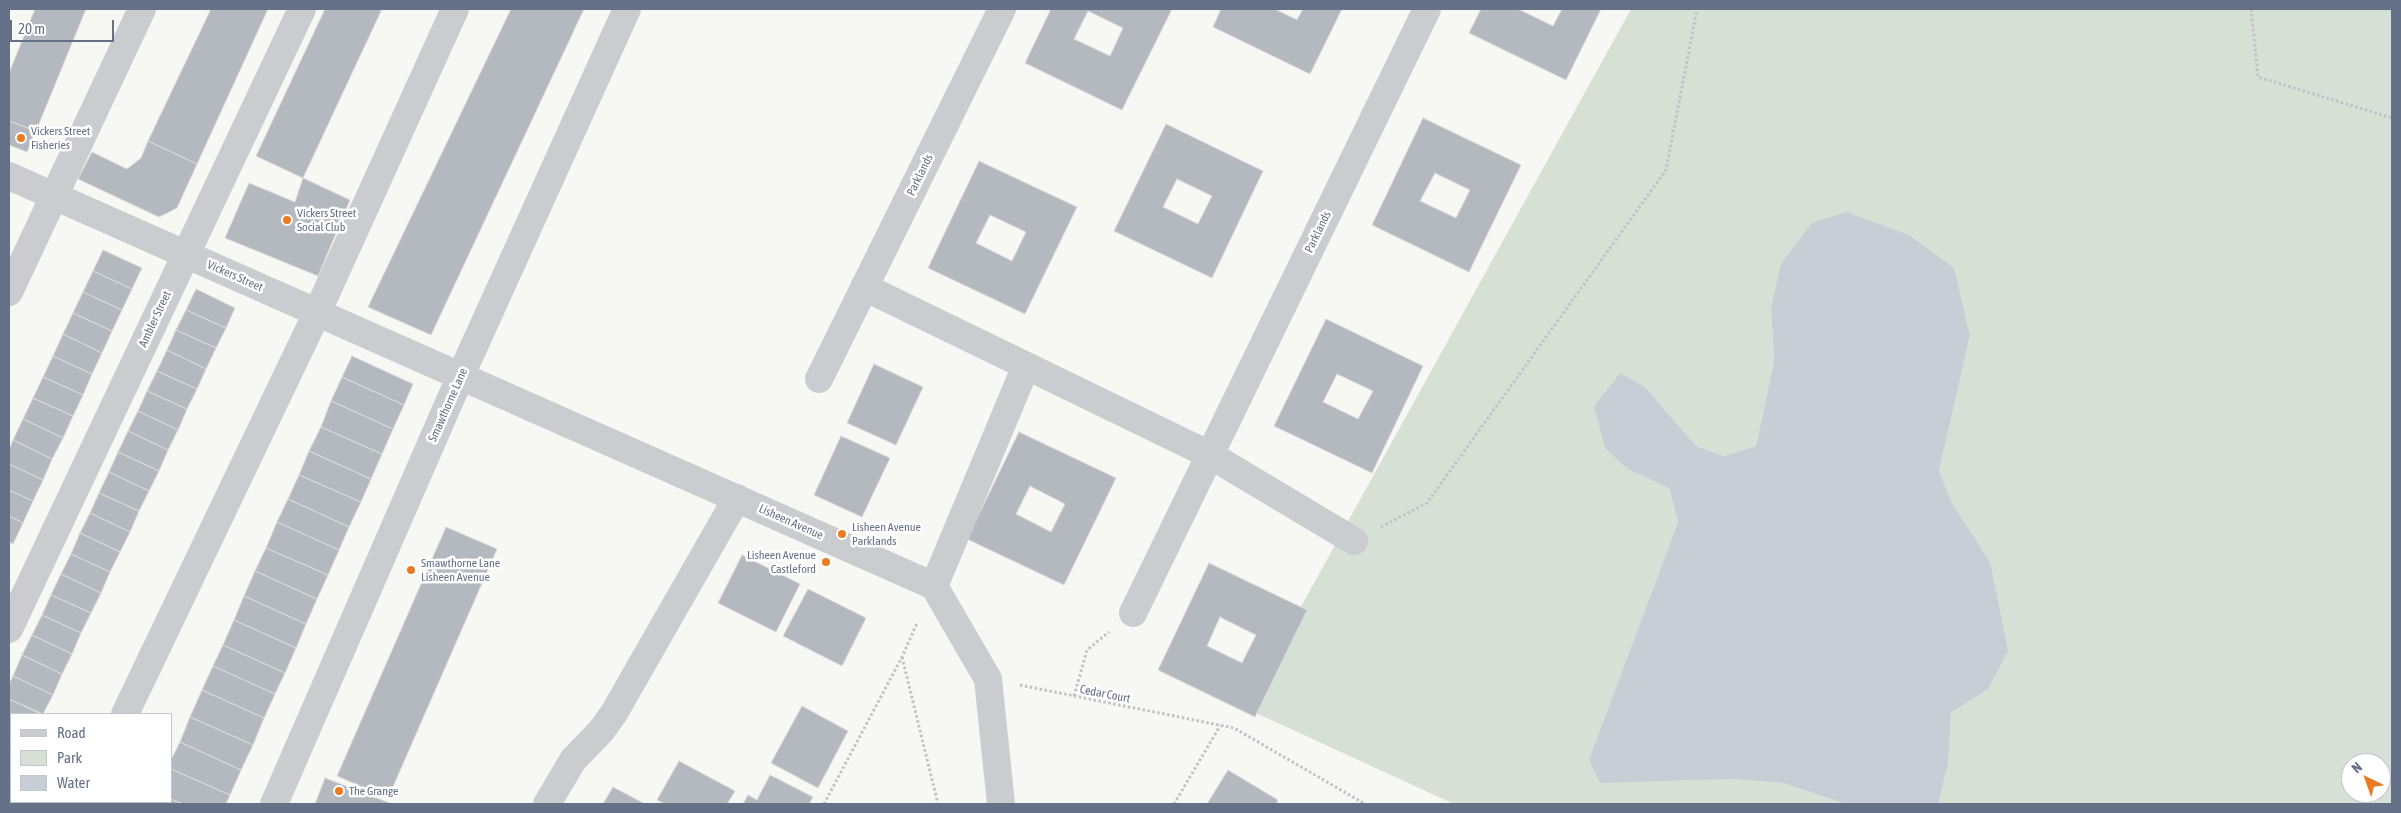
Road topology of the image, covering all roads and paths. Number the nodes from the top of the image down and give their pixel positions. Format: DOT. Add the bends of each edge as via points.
graph roads {
  1 [pos="142,9"];
  2 [pos="302,9"];
  3 [pos="455,9"];
  4 [pos="627,9"];
  5 [pos="1002,9"];
  6 [pos="1427,9"];
  7 [pos="1697,9"];
  8 [pos="2251,9"];
  9 [pos="2392,118"];
  10 [pos="9,176"];
  11 [pos="55,196"];
  12 [pos="186,254"];
  13 [pos="864,287"];
  14 [pos="9,292"];
  15 [pos="317,312"];
  16 [pos="1026,366"];
  17 [pos="461,375"];
  18 [pos="819,379"];
  19 [pos="1210,455"];
  20 [pos="737,498"];
  21 [pos="1354,541"];
  22 [pos="934,586"];
  23 [pos="1133,612"];
  24 [pos="9,629"];
  25 [pos="902,658"];
  26 [pos="988,679"];
  27 [pos="1074,696"];
  28 [pos="125,713"];
  29 [pos="1220,726"];
  30 [pos="274,804"];
  31 [pos="547,804"];
  32 [pos="824,804"];
  33 [pos="938,804"];
  34 [pos="1001,804"];
  35 [pos="1174,804"];
  36 [pos="1365,804"];
  1 -- 11 [label="street"];
  2 -- 12 [label="street, Ambler Street"];
  3 -- 15 [label="street"];
  4 -- 17 [label="street, Smawthorne Lane"];
  5 -- 13 [label="street, Parklands"];
  6 -- 19 [label="street, Parklands"];
  7 -- 21 [label="path" via="1666,170 1427,503"];
  8 -- 9 [label="path" via="2258,76"];
  10 -- 11 [label="street, Vickers Street"];
  11 -- 12 [label="street, Vickers Street"];
  11 -- 14 [label="street"];
  12 -- 15 [label="street, Vickers Street"];
  12 -- 24 [label="street, Ambler Street"];
  13 -- 16 [label="street"];
  13 -- 18 [label="street, Parklands"];
  15 -- 17 [label="street, Vickers Street"];
  15 -- 28 [label="street"];
  16 -- 19 [label="street"];
  16 -- 22 [label="street"];
  17 -- 20 [label="street, Lisheen Avenue"];
  17 -- 30 [label="street, Smawthorne Lane"];
  19 -- 21 [label="street"];
  19 -- 23 [label="street, Parklands"];
  20 -- 22 [label="street, Lisheen Avenue"];
  20 -- 31 [label="street" via="614,713 573,760"];
  22 -- 25 [label="path"];
  22 -- 26 [label="street"];
  23 -- 27 [label="path" via="1088,650"];
  25 -- 32 [label="path"];
  25 -- 33 [label="path"];
  26 -- 27 [label="path, Cedar Court"];
  26 -- 34 [label="street"];
  27 -- 29 [label="path, Cedar Court"];
  29 -- 35 [label="path"];
  29 -- 36 [label="path, Cedar Court" via="1234,728"];
}
